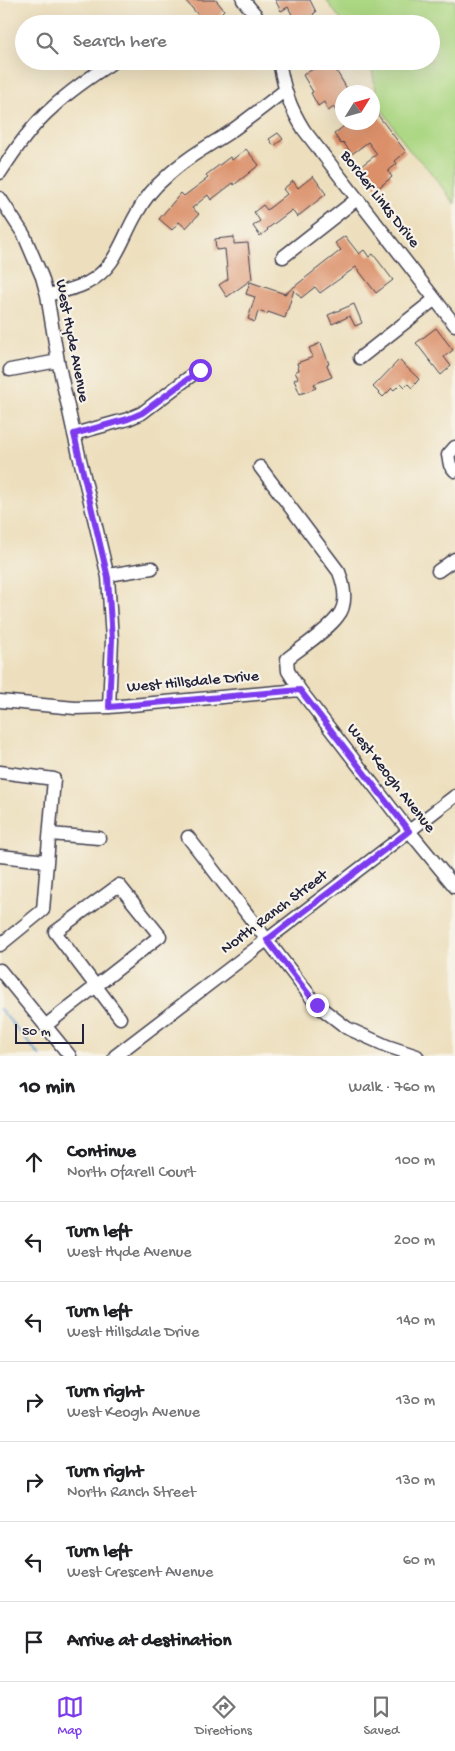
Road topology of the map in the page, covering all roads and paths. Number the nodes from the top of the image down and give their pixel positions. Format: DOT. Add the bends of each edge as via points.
graph roads {
  1 [pos="243,0"];
  2 [pos="256,15"];
  3 [pos="102,70"];
  4 [pos="280,70"];
  5 [pos="284,91"];
  6 [pos="0,173"];
  7 [pos="0,198"];
  8 [pos="357,198"];
  9 [pos="283,257"];
  10 [pos="47,295"];
  11 [pos="435,299"];
  12 [pos="455,325"];
  13 [pos="360,358"];
  14 [pos="58,361"];
  15 [pos="10,370"];
  16 [pos="200,370"];
  17 [pos="74,434"];
  18 [pos="455,447"];
  19 [pos="260,467"];
  20 [pos="455,471"];
  21 [pos="455,560"];
  22 [pos="152,568"];
  23 [pos="438,571"];
  24 [pos="108,575"];
  25 [pos="300,690"];
  26 [pos="0,701"];
  27 [pos="109,707"];
  28 [pos="0,772"];
  29 [pos="455,796"];
  30 [pos="409,831"];
  31 [pos="50,834"];
  32 [pos="188,837"];
  33 [pos="99,838"];
  34 [pos="0,856"];
  35 [pos="47,861"];
  36 [pos="455,887"];
  37 [pos="267,940"];
  38 [pos="0,945"];
  39 [pos="0,970"];
  40 [pos="95,987"];
  41 [pos="120,1018"];
  42 [pos="45,1026"];
  43 [pos="70,1056"];
  44 [pos="115,1056"];
  45 [pos="417,1056"];
  1 -- 2 [label="street"];
  3 -- 6 [label="street" via="51,108"];
  4 -- 5 [label="street, Border Links Drive"];
  5 -- 8 [label="street, Border Links Drive" via="304,130"];
  5 -- 10 [label="street" via="165,177 148,195 108,267 88,283"];
  7 -- 10 [label="street, West Hyde Avenue" via="24,235"];
  8 -- 9 [label="street"];
  8 -- 11 [label="street, Border Links Drive"];
  10 -- 14 [label="street, West Hyde Avenue"];
  11 -- 12 [label="street, Border Links Drive"];
  11 -- 13 [label="street"];
  14 -- 15 [label="street"];
  14 -- 17 [label="street, West Hyde Avenue"];
  16 -- 17 [label="street" via="142,413"];
  17 -- 24 [label="street, West Hyde Avenue"];
  18 -- 20 [label="street" via="448,455"];
  19 -- 25 [label="street, West Keogh Avenue" via="339,572 344,585 344,602 339,616 287,659 288,671"];
  21 -- 23 [label="street"];
  22 -- 24 [label="street"];
  24 -- 27 [label="street, West Hyde Avenue" via="112,640"];
  25 -- 27 [label="street, West Hillsdale Drive"];
  25 -- 30 [label="street, West Keogh Avenue"];
  26 -- 27 [label="street, West Hillsdale Drive" via="75,708"];
  28 -- 31 [label="street" via="54,780"];
  29 -- 30 [label="street, North Ranch Street"];
  30 -- 36 [label="street, West Keogh Avenue"];
  30 -- 37 [label="street, North Ranch Street"];
  31 -- 33 [label="street"];
  31 -- 35 [label="street"];
  32 -- 37 [label="street"];
  34 -- 35 [label="street"];
  35 -- 38 [label="street" via="43,910"];
  37 -- 44 [label="street, North Ranch Street"];
  37 -- 45 [label="street" via="317,1005 347,1028"];
  39 -- 42 [label="street"];
  40 -- 40 [label="street" via="160,936 119,884 56,932"];
  40 -- 41 [label="street"];
  40 -- 42 [label="street"];
  42 -- 43 [label="street"];
}
